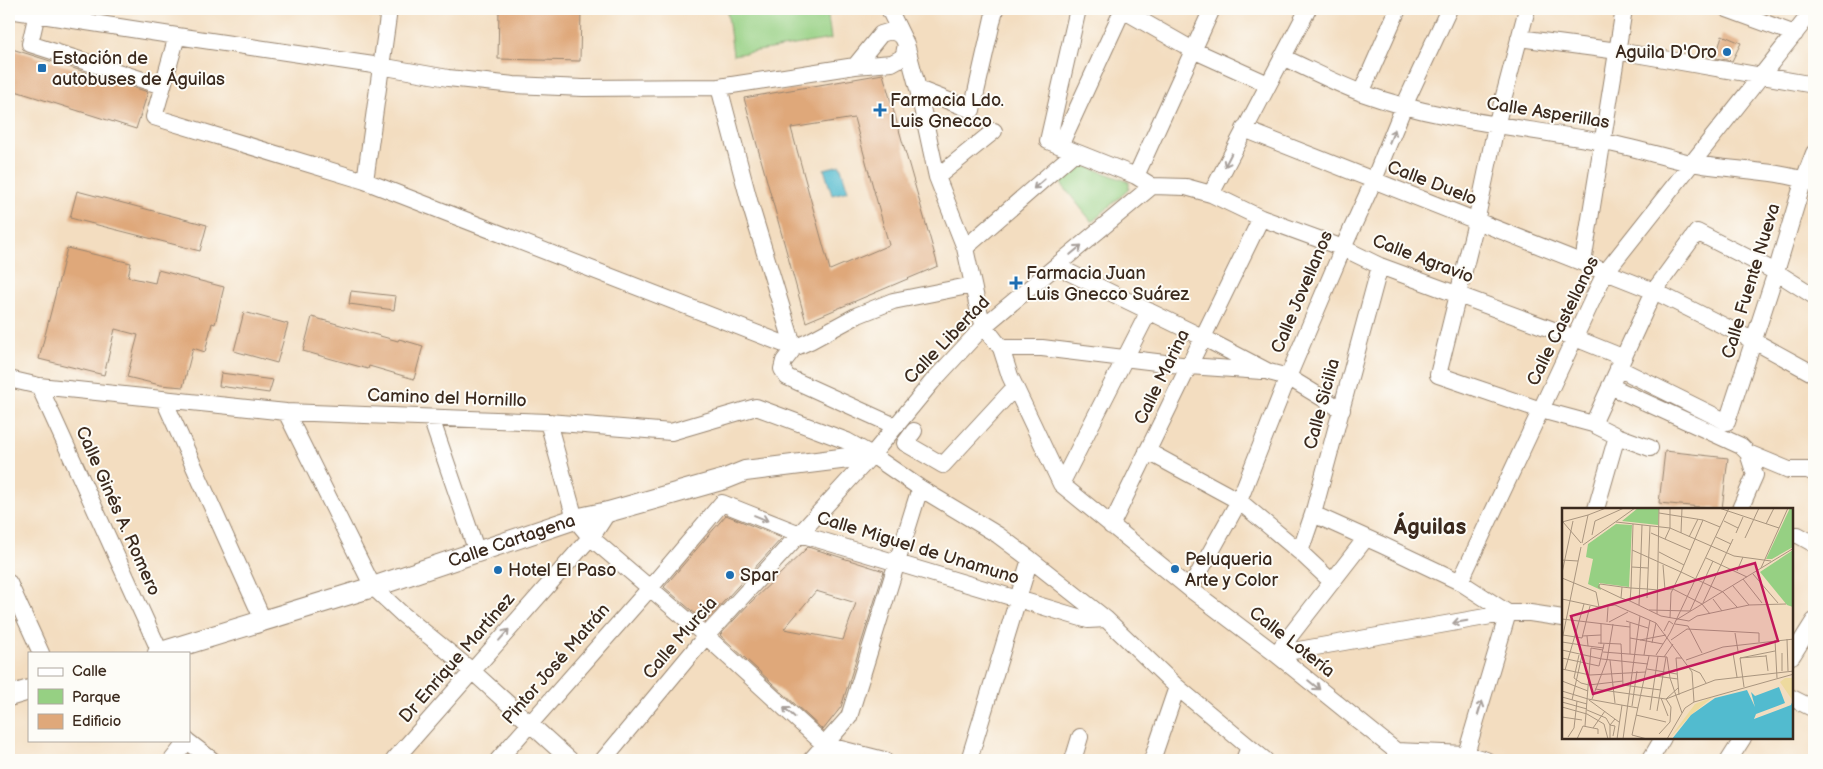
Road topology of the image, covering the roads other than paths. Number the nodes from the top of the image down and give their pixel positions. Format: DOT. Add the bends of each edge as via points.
graph roads {
  1 [pos="888,9"];
  2 [pos="995,9"];
  3 [pos="1078,9"];
  4 [pos="1122,9"];
  5 [pos="1212,9"];
  6 [pos="1308,9"];
  7 [pos="1398,9"];
  8 [pos="1449,9"];
  9 [pos="1528,9"];
  10 [pos="1624,9"];
  11 [pos="1727,9"];
  12 [pos="1814,9"];
  13 [pos="388,10"];
  14 [pos="24,11"];
  15 [pos="1795,34"];
  16 [pos="177,36"];
  17 [pos="878,38"];
  18 [pos="1519,38"];
  19 [pos="904,40"];
  20 [pos="1193,50"];
  21 [pos="1618,51"];
  22 [pos="1282,57"];
  23 [pos="890,63"];
  24 [pos="380,66"];
  25 [pos="855,66"];
  26 [pos="1760,77"];
  27 [pos="1268,84"];
  28 [pos="917,85"];
  29 [pos="1814,85"];
  30 [pos="162,86"];
  31 [pos="719,87"];
  32 [pos="1361,93"];
  33 [pos="1404,106"];
  34 [pos="1496,126"];
  35 [pos="1244,129"];
  36 [pos="994,131"];
  37 [pos="1603,142"];
  38 [pos="1061,146"];
  39 [pos="1814,152"];
  40 [pos="1693,163"];
  41 [pos="1136,176"];
  42 [pos="938,177"];
  43 [pos="365,181"];
  44 [pos="1809,181"];
  45 [pos="1374,182"];
  46 [pos="1152,186"];
  47 [pos="1211,194"];
  48 [pos="1262,218"];
  49 [pos="1476,222"];
  50 [pos="964,248"];
  51 [pos="1343,248"];
  52 [pos="1583,262"];
  53 [pos="1056,266"];
  54 [pos="1380,266"];
  55 [pos="1776,272"];
  56 [pos="1605,273"];
  57 [pos="972,285"];
  58 [pos="1654,291"];
  59 [pos="1457,294"];
  60 [pos="1814,296"];
  61 [pos="1149,311"];
  62 [pos="984,326"];
  63 [pos="1204,338"];
  64 [pos="1575,338"];
  65 [pos="1754,341"];
  66 [pos="794,348"];
  67 [pos="1001,348"];
  68 [pos="1124,357"];
  69 [pos="1620,363"];
  70 [pos="1188,366"];
  71 [pos="1269,372"];
  72 [pos="1814,374"];
  73 [pos="1288,377"];
  74 [pos="9,379"];
  75 [pos="1012,382"];
  76 [pos="39,386"];
  77 [pos="1610,386"];
  78 [pos="164,400"];
  79 [pos="1342,410"];
  80 [pos="1541,410"];
  81 [pos="286,412"];
  82 [pos="430,418"];
  83 [pos="548,422"];
  84 [pos="1727,422"];
  85 [pos="1593,424"];
  86 [pos="895,426"];
  87 [pos="914,431"];
  88 [pos="1617,436"];
  89 [pos="1650,448"];
  90 [pos="1147,451"];
  91 [pos="1748,453"];
  92 [pos="872,455"];
  93 [pos="1814,473"];
  94 [pos="724,479"];
  95 [pos="1062,484"];
  96 [pos="920,488"];
  97 [pos="1239,501"];
  98 [pos="722,503"];
  99 [pos="1596,508"];
  100 [pos="1740,508"];
  101 [pos="608,512"];
  102 [pos="1313,514"];
  103 [pos="575,519"];
  104 [pos="1111,526"];
  105 [pos="800,534"];
  106 [pos="1793,535"];
  107 [pos="590,537"];
  108 [pos="1366,538"];
  109 [pos="1814,544"];
  110 [pos="477,552"];
  111 [pos="1300,552"];
  112 [pos="1030,559"];
  113 [pos="897,564"];
  114 [pos="1332,582"];
  115 [pos="1460,582"];
  116 [pos="9,583"];
  117 [pos="373,587"];
  118 [pos="650,588"];
  119 [pos="1190,589"];
  120 [pos="1018,599"];
  121 [pos="1508,613"];
  122 [pos="1562,618"];
  123 [pos="1106,619"];
  124 [pos="263,620"];
  125 [pos="1814,620"];
  126 [pos="706,636"];
  127 [pos="41,652"];
  128 [pos="159,652"];
  129 [pos="1276,654"];
  130 [pos="1793,654"];
  131 [pos="472,671"];
  132 [pos="1177,687"];
  133 [pos="28,690"];
  134 [pos="9,696"];
  135 [pos="1793,698"];
  136 [pos="1814,709"];
  137 [pos="530,723"];
  138 [pos="1080,737"];
  139 [pos="1662,739"];
  140 [pos="1742,739"];
  141 [pos="185,742"];
  142 [pos="187,742"];
  143 [pos="825,745"];
  144 [pos="1247,754"];
  145 [pos="1466,754"];
  146 [pos="172,760"];
  147 [pos="212,760"];
  148 [pos="394,760"];
  149 [pos="498,760"];
  150 [pos="570,760"];
  151 [pos="603,760"];
  152 [pos="812,760"];
  153 [pos="884,760"];
  154 [pos="969,760"];
  155 [pos="1072,760"];
  156 [pos="1152,760"];
  157 [pos="1265,760"];
  158 [pos="1486,760"];
  159 [pos="1650,760"];
  160 [pos="1729,760"];
  1 -- 17 [label="street"];
  1 -- 19 [label="street"];
  2 -- 28 [label="street" via="972,110"];
  3 -- 38 [label="street"];
  4 -- 20 [label="street"];
  4 -- 38 [label="street"];
  5 -- 20 [label="street"];
  6 -- 22 [label="street"];
  7 -- 32 [label="street"];
  8 -- 33 [label="street, Calle Jovellanos"];
  9 -- 18 [label="street"];
  10 -- 21 [label="street"];
  11 -- 15 [label="street"];
  12 -- 15 [label="street, Calle Castellanos"];
  13 -- 24 [label="street"];
  14 -- 16 [label="street"];
  14 -- 30 [label="street" via="30,44"];
  15 -- 26 [label="street, Calle Castellanos"];
  16 -- 24 [label="street"];
  16 -- 30 [label="street"];
  17 -- 19 [label="street" via="891,31"];
  17 -- 23 [label="street" via="876,54"];
  17 -- 25 [label="street"];
  18 -- 21 [label="street"];
  18 -- 34 [label="street"];
  19 -- 23 [label="street" via="904,54"];
  19 -- 28 [label="street"];
  20 -- 27 [label="street"];
  20 -- 41 [label="street"];
  21 -- 26 [label="street"];
  21 -- 37 [label="street"];
  22 -- 27 [label="street"];
  22 -- 32 [label="street, Calle Asperillas"];
  23 -- 25 [label="street"];
  23 -- 28 [label="street"];
  24 -- 31 [label="street" via="514,85"];
  24 -- 43 [label="street"];
  25 -- 31 [label="street"];
  26 -- 29 [label="street"];
  26 -- 40 [label="street, Calle Castellanos"];
  27 -- 35 [label="street"];
  28 -- 42 [label="street"];
  30 -- 43 [label="street" via="154,117"];
  31 -- 66 [label="street" via="750,204"];
  32 -- 33 [label="street, Calle Asperillas"];
  33 -- 34 [label="street, Calle Asperillas"];
  45 -- 33 [label="street, Calle Jovellanos, one-way"];
  34 -- 37 [label="street, Calle Asperillas"];
  34 -- 49 [label="street"];
  35 -- 45 [label="street, Calle Duelo"];
  35 -- 47 [label="street, one-way"];
  36 -- 42 [label="street"];
  37 -- 40 [label="street, Calle Asperillas"];
  37 -- 52 [label="street"];
  38 -- 41 [label="street"];
  38 -- 50 [label="street, one-way"];
  39 -- 44 [label="street, Calle Fuente Nueva"];
  40 -- 44 [label="street, Calle Asperillas"];
  40 -- 56 [label="street, Calle Castellanos"];
  41 -- 46 [label="street"];
  42 -- 50 [label="street"];
  43 -- 66 [label="street"];
  44 -- 55 [label="street, Calle Fuente Nueva"];
  45 -- 49 [label="street, Calle Duelo"];
  45 -- 51 [label="street, Calle Jovellanos"];
  46 -- 47 [label="street, Calle Agravio" via="1186,187"];
  53 -- 46 [label="street, Calle Libertad, one-way"];
  47 -- 48 [label="street, Calle Agravio"];
  48 -- 51 [label="street, Calle Agravio"];
  48 -- 63 [label="street, Calle Marina"];
  49 -- 52 [label="street, Calle Duelo"];
  49 -- 59 [label="street"];
  50 -- 57 [label="street"];
  51 -- 54 [label="street, Calle Agravio"];
  51 -- 73 [label="street, Calle Jovellanos"];
  52 -- 56 [label="street, Calle Duelo"];
  53 -- 61 [label="street"];
  53 -- 62 [label="street, Calle Libertad"];
  54 -- 59 [label="street, Calle Agravio"];
  54 -- 79 [label="street, Calle Sicilia"];
  55 -- 58 [label="street" via="1697,232"];
  55 -- 60 [label="street"];
  55 -- 65 [label="street, Calle Fuente Nueva"];
  56 -- 58 [label="street, Calle Duelo"];
  56 -- 64 [label="street, Calle Castellanos"];
  57 -- 62 [label="street"];
  57 -- 66 [label="street" via="893,301"];
  58 -- 65 [label="street, Calle Duelo"];
  58 -- 69 [label="street"];
  59 -- 64 [label="street, Calle Agravio"];
  59 -- 80 [label="street" via="1438,376"];
  61 -- 63 [label="street"];
  61 -- 68 [label="street"];
  62 -- 67 [label="street, Calle Lotería"];
  62 -- 86 [label="street, Calle Libertad"];
  63 -- 70 [label="street, Calle Marina"];
  63 -- 71 [label="street"];
  64 -- 69 [label="street, Calle Agravio"];
  64 -- 80 [label="street, Calle Castellanos"];
  65 -- 72 [label="street, Calle Duelo"];
  65 -- 84 [label="street, Calle Fuente Nueva"];
  66 -- 86 [label="street" via="782,369 787,377"];
  67 -- 68 [label="street" via="1042,348"];
  67 -- 75 [label="street, Calle Lotería"];
  68 -- 70 [label="street"];
  68 -- 95 [label="street"];
  69 -- 77 [label="street"];
  69 -- 84 [label="street, Calle Agravio"];
  70 -- 71 [label="street"];
  70 -- 90 [label="street, Calle Marina"];
  71 -- 73 [label="street"];
  73 -- 79 [label="street"];
  73 -- 97 [label="street, Calle Jovellanos"];
  74 -- 76 [label="street, Camino del Hornillo"];
  75 -- 87 [label="street" via="943,465 905,443"];
  75 -- 95 [label="street, Calle Lotería"];
  76 -- 78 [label="street, Camino del Hornillo"];
  76 -- 128 [label="street, Calle Ginés A. Romero"];
  77 -- 85 [label="street"];
  77 -- 91 [label="street" via="1741,446"];
  78 -- 81 [label="street, Camino del Hornillo"];
  78 -- 124 [label="street"];
  79 -- 102 [label="street, Calle Sicilia"];
  80 -- 85 [label="street"];
  80 -- 115 [label="street, Calle Castellanos"];
  81 -- 82 [label="street, Camino del Hornillo"];
  81 -- 117 [label="street"];
  82 -- 83 [label="street, Camino del Hornillo"];
  82 -- 110 [label="street"];
  83 -- 92 [label="street, Camino del Hornillo" via="671,432 756,408 847,441"];
  83 -- 103 [label="street"];
  85 -- 88 [label="street"];
  86 -- 92 [label="street, Calle Libertad"];
  88 -- 89 [label="street"];
  88 -- 99 [label="street"];
  90 -- 97 [label="street"];
  90 -- 104 [label="street, Calle Marina"];
  91 -- 93 [label="street" via="1789,470"];
  91 -- 100 [label="street" via="1755,475"];
  92 -- 94 [label="main road, Calle Cartagena" via="745,471"];
  92 -- 96 [label="street, Camino del Hornillo"];
  92 -- 105 [label="street, Calle Murcia"];
  94 -- 98 [label="street"];
  94 -- 101 [label="main road, Calle Cartagena"];
  95 -- 104 [label="street, Calle Lotería"];
  96 -- 112 [label="street, Camino del Hornillo" via="998,535"];
  96 -- 113 [label="street"];
  97 -- 111 [label="street"];
  97 -- 119 [label="street, Calle Jovellanos"];
  98 -- 105 [label="street, Calle Miguel de Unamuno, one-way"];
  98 -- 118 [label="street, Pintor José Matrán"];
  101 -- 103 [label="main road, Calle Cartagena"];
  101 -- 107 [label="street, Dr Enrique Martínez"];
  102 -- 108 [label="street"];
  102 -- 111 [label="street, Calle Sicilia"];
  103 -- 107 [label="street"];
  103 -- 110 [label="main road, Calle Cartagena"];
  104 -- 119 [label="street, Calle Lotería"];
  105 -- 113 [label="street, Calle Miguel de Unamuno"];
  105 -- 126 [label="street, Calle Murcia"];
  106 -- 109 [label="street"];
  107 -- 118 [label="street"];
  131 -- 107 [label="street, Dr Enrique Martínez, one-way"];
  108 -- 114 [label="street"];
  108 -- 115 [label="street"];
  110 -- 117 [label="main road, Calle Cartagena"];
  111 -- 114 [label="street"];
  112 -- 120 [label="street"];
  112 -- 123 [label="street, Camino del Hornillo"];
  113 -- 120 [label="street, Calle Miguel de Unamuno"];
  113 -- 143 [label="street" via="849,717"];
  114 -- 129 [label="street"];
  115 -- 121 [label="street"];
  116 -- 127 [label="street"];
  117 -- 124 [label="main road, Calle Cartagena"];
  117 -- 131 [label="street"];
  118 -- 126 [label="street"];
  118 -- 137 [label="street, Pintor José Matrán"];
  119 -- 129 [label="street, Calle Lotería"];
  120 -- 123 [label="street, Calle Miguel de Unamuno" via="1088,620"];
  120 -- 154 [label="street"];
  121 -- 122 [label="street"];
  121 -- 129 [label="street, one-way"];
  145 -- 121 [label="street, one-way"];
  123 -- 132 [label="street, Camino del Hornillo"];
  124 -- 128 [label="main road, Calle Cartagena"];
  125 -- 130 [label="street"];
  143 -- 126 [label="street, one-way"];
  126 -- 151 [label="street, Calle Murcia"];
  129 -- 145 [label="street, Calle Lotería, one-way" via="1396,751"];
  131 -- 137 [label="street"];
  131 -- 148 [label="street, Dr Enrique Martínez"];
  132 -- 144 [label="street, Camino del Hornillo"];
  132 -- 156 [label="street"];
  133 -- 134 [label="main road"];
  135 -- 136 [label="street"];
  137 -- 149 [label="street, Pintor José Matrán"];
  137 -- 150 [label="street"];
  138 -- 155 [label="street"];
  139 -- 159 [label="street"];
  140 -- 160 [label="street"];
  141 -- 146 [label="street"];
  142 -- 147 [label="street"];
  143 -- 152 [label="street"];
  143 -- 153 [label="street"];
  144 -- 157 [label="street, Camino del Hornillo"];
  145 -- 158 [label="street, Calle Lotería"];
}
